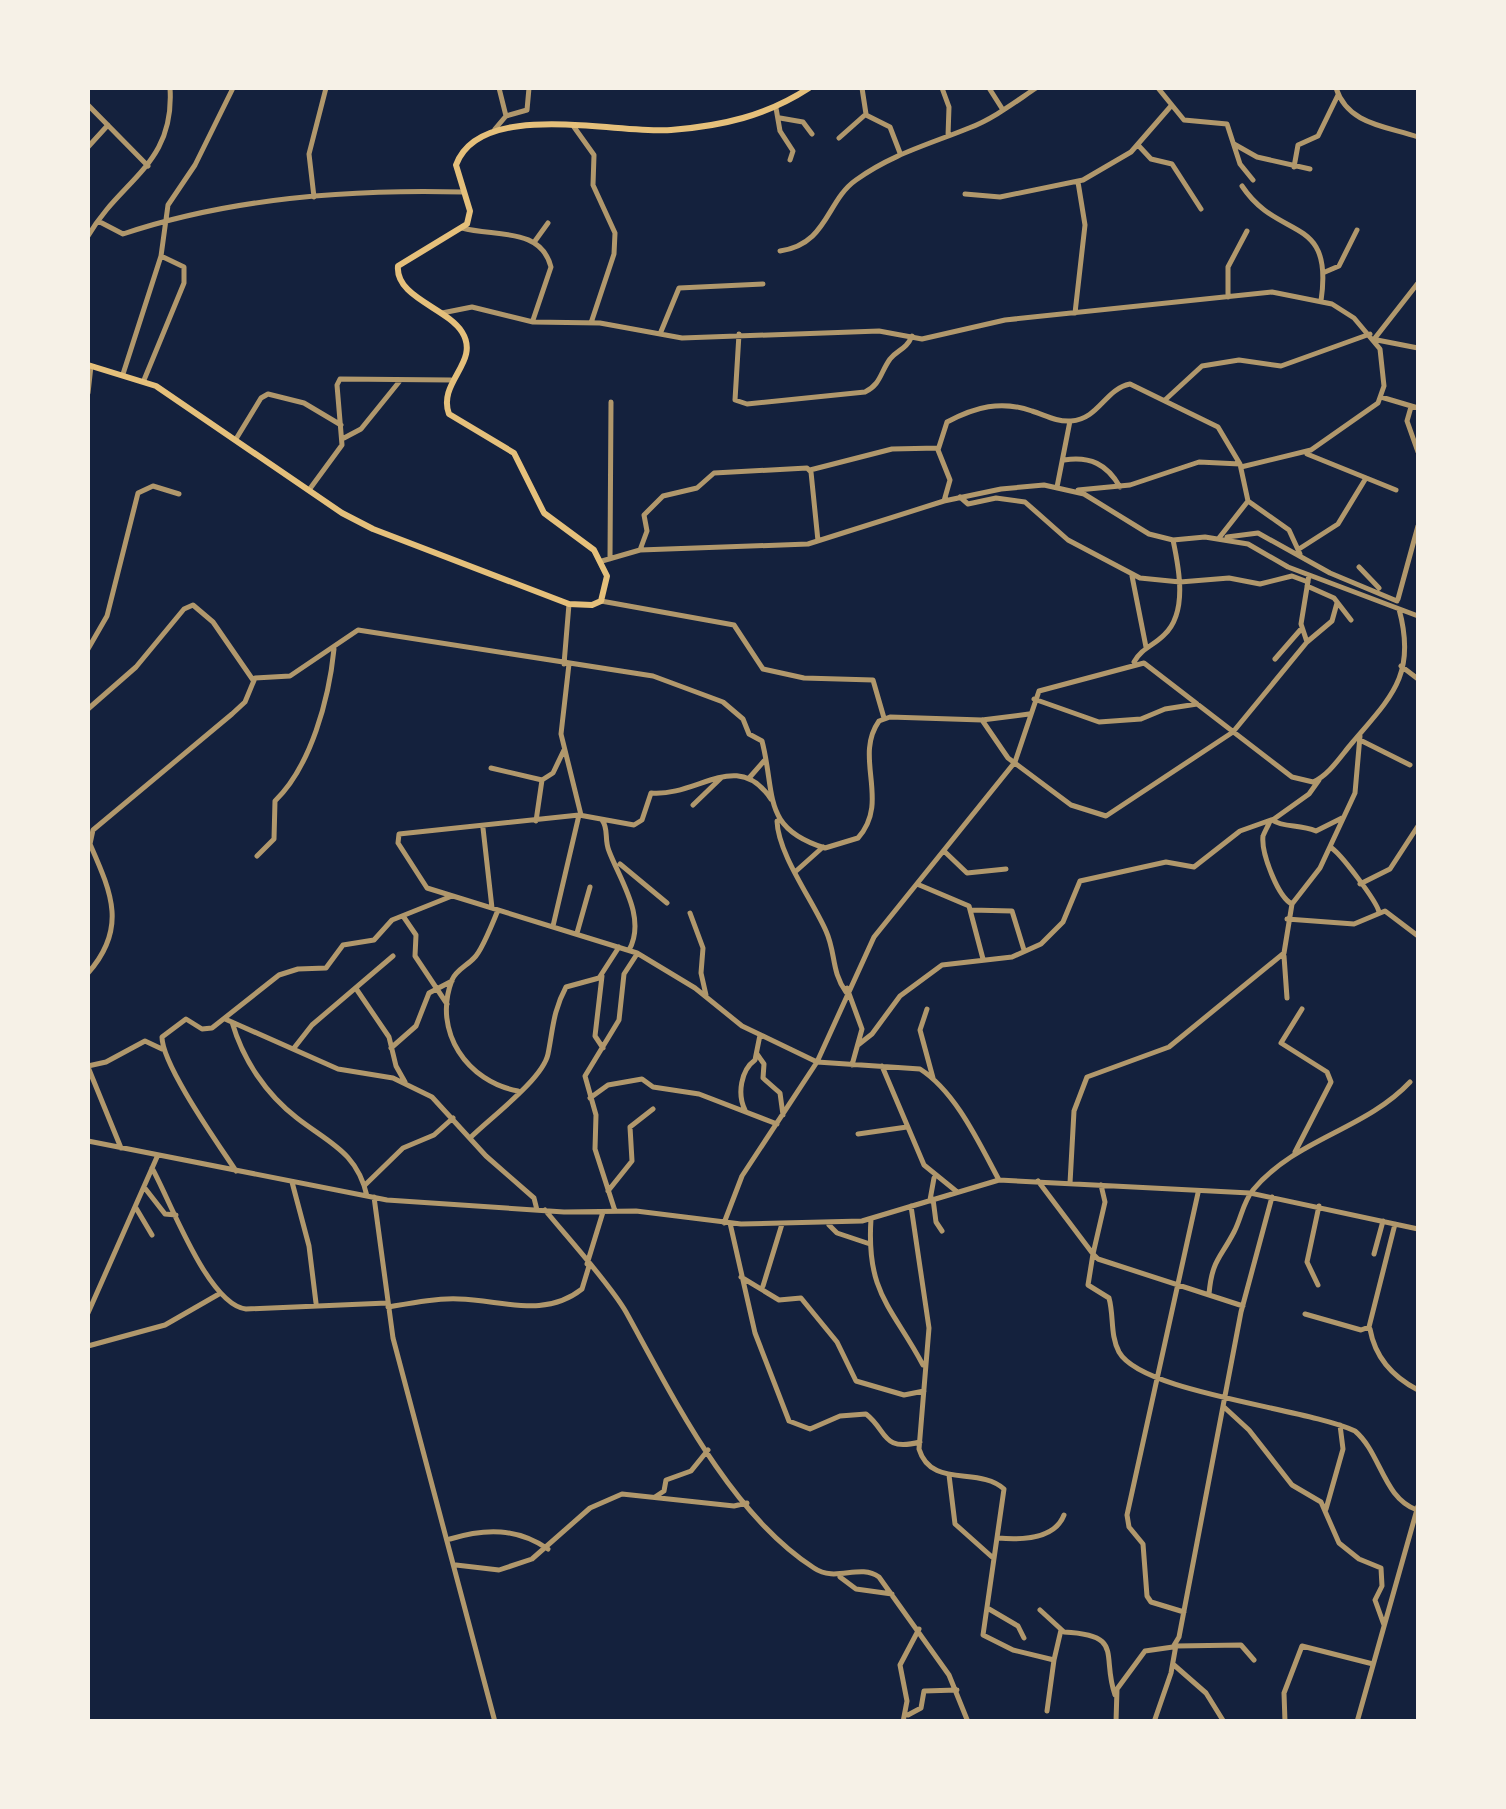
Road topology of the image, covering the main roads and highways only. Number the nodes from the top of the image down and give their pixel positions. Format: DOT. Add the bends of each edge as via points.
graph roads {
  1 [pos="809,88"];
  2 [pos="90,366"];
  1 -- 2 [label="main road" via="776,108 670,130 528,124 495,129 458,158 456,172 470,211 462,228 398,266 407,288 442,313 466,342 467,355 451,380 449,414 514,453 544,514 606,560 601,600 592,605 570,604 373,529 144,380"];
}
